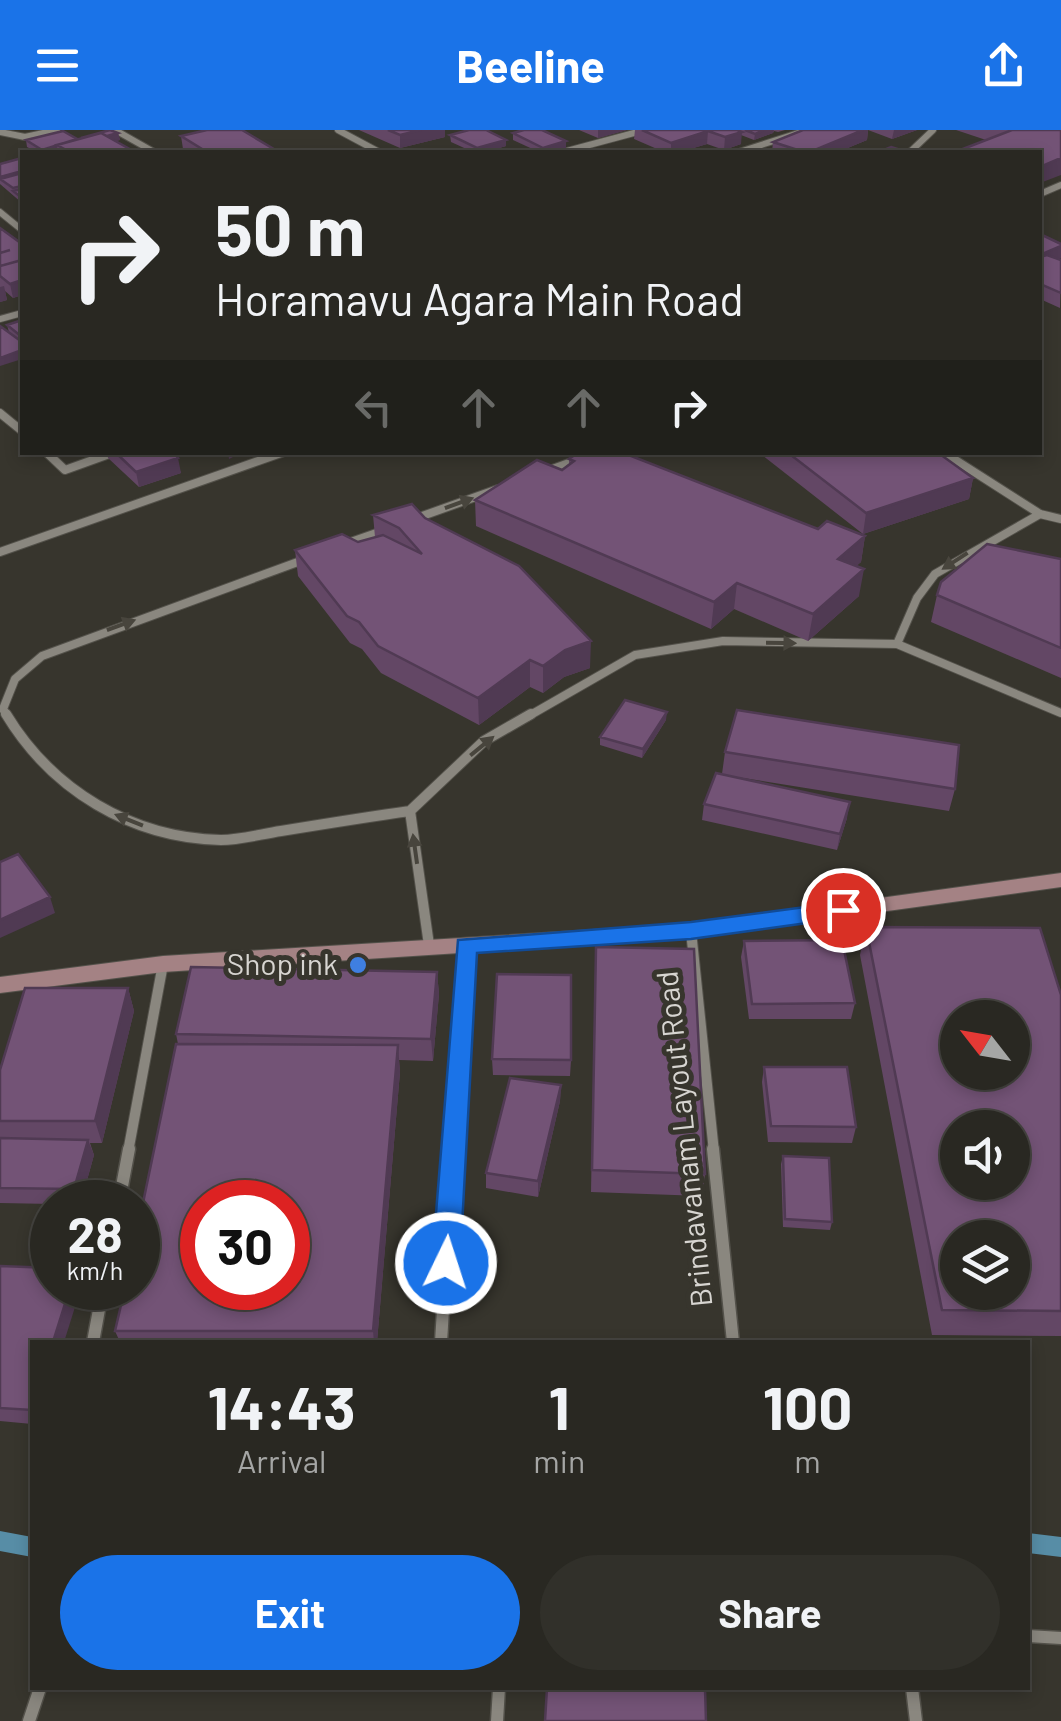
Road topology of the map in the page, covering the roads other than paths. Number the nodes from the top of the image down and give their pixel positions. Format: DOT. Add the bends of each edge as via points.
graph roads {
  1 [pos="56,130"];
  2 [pos="115,130"];
  3 [pos="338,130"];
  4 [pos="646,130"];
  5 [pos="808,130"];
  6 [pos="933,130"];
  7 [pos="0,132"];
  8 [pos="150,150"];
  9 [pos="375,150"];
  10 [pos="571,150"];
  11 [pos="752,150"];
  12 [pos="912,150"];
  13 [pos="0,212"];
  14 [pos="20,228"];
  15 [pos="0,413"];
  16 [pos="20,429"];
  17 [pos="49,455"];
  18 [pos="107,455"];
  19 [pos="275,455"];
  20 [pos="591,455"];
  21 [pos="949,455"];
  22 [pos="542,473"];
  23 [pos="505,486"];
  24 [pos="1040,514"];
  25 [pos="1061,519"];
  26 [pos="336,548"];
  27 [pos="0,552"];
  28 [pos="317,554"];
  29 [pos="897,644"];
  30 [pos="1061,713"];
  31 [pos="410,811"];
  32 [pos="1061,880"];
  33 [pos="691,930"];
  34 [pos="429,945"];
  35 [pos="466,946"];
  36 [pos="163,964"];
  37 [pos="0,985"];
  38 [pos="123,1180"];
  39 [pos="100,1310"];
  40 [pos="94,1340"];
  41 [pos="441,1340"];
  42 [pos="733,1340"];
  43 [pos="1030,1636"];
  44 [pos="1061,1638"];
  45 [pos="39,1690"];
  46 [pos="499,1690"];
  47 [pos="912,1690"];
  48 [pos="29,1721"];
  49 [pos="497,1721"];
  50 [pos="916,1721"];
  1 -- 7 [label="street" via="25,137"];
  2 -- 8 [label="street"];
  3 -- 9 [label="street"];
  4 -- 10 [label="street"];
  5 -- 11 [label="street"];
  6 -- 12 [label="street"];
  13 -- 14 [label="street"];
  15 -- 16 [label="street"];
  17 -- 18 [label="street" via="65,470"];
  19 -- 27 [label="street"];
  20 -- 22 [label="street"];
  21 -- 24 [label="street"];
  26 -- 23 [label="street, one-way"];
  24 -- 25 [label="street"];
  24 -- 29 [label="street, one-way" via="935,574"];
  31 -- 28 [label="street, one-way" via="222,840 163,834 105,810 50,773 19,741 2,709 15,678 42,656"];
  29 -- 30 [label="street"];
  31 -- 29 [label="street, one-way" via="484,741 635,655 723,641"];
  34 -- 31 [label="street, one-way"];
  32 -- 33 [label="street"];
  33 -- 35 [label="street"];
  33 -- 42 [label="street, Brindavanam Layout Road"];
  34 -- 35 [label="street"];
  34 -- 36 [label="street"];
  35 -- 41 [label="street"];
  36 -- 37 [label="street"];
  36 -- 38 [label="street"];
  39 -- 40 [label="street"];
  43 -- 44 [label="street"];
  45 -- 48 [label="street"];
  46 -- 49 [label="street"];
  47 -- 50 [label="street"];
}
